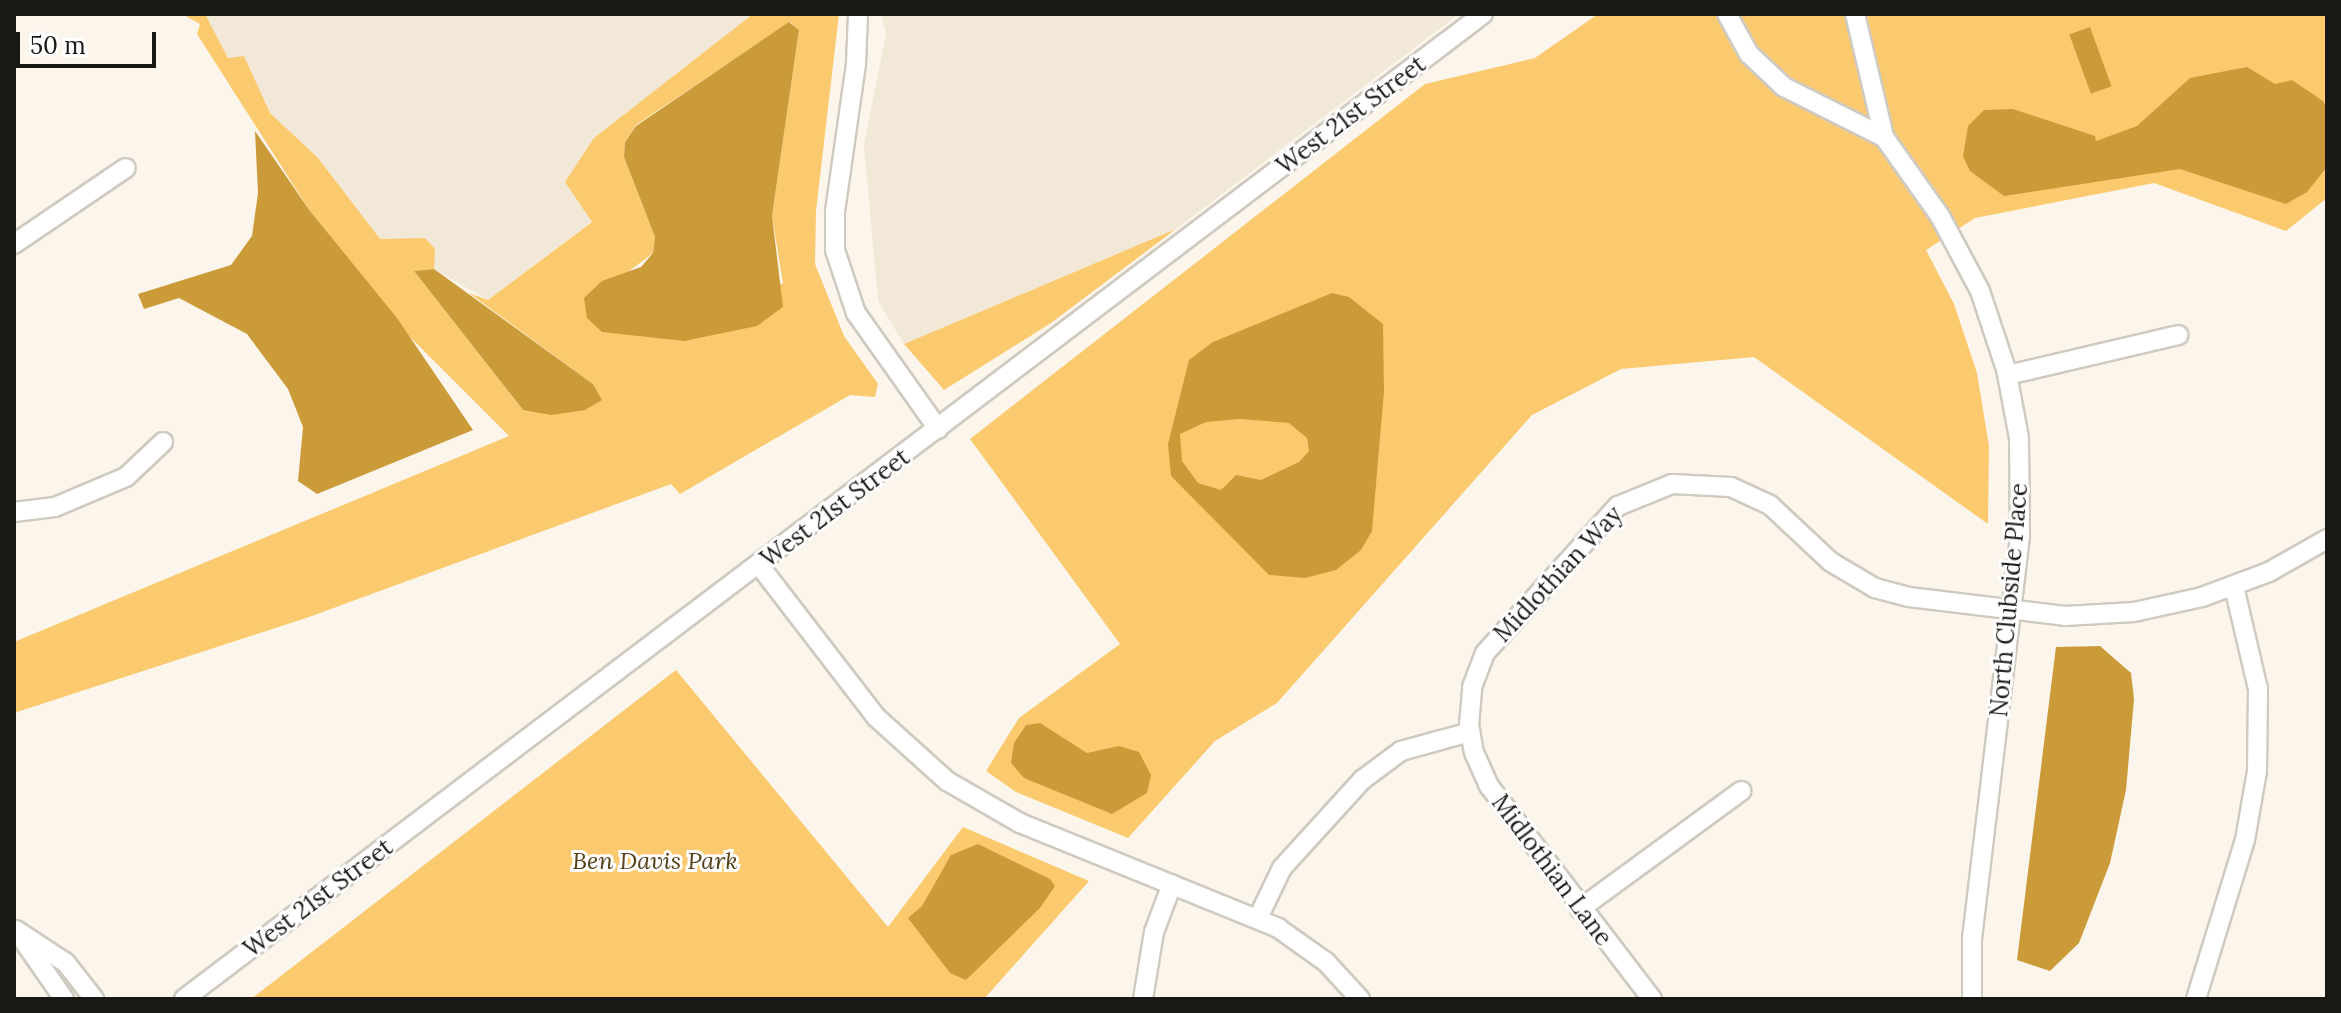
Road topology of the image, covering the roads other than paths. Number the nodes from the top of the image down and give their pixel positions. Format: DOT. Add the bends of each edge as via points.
graph roads {
  1 [pos="858,14"];
  2 [pos="1483,14"];
  3 [pos="1727,14"];
  4 [pos="1855,14"];
  5 [pos="1884,137"];
  6 [pos="126,168"];
  7 [pos="14,244"];
  8 [pos="2178,335"];
  9 [pos="2008,375"];
  10 [pos="938,429"];
  11 [pos="163,442"];
  12 [pos="14,512"];
  13 [pos="2327,539"];
  14 [pos="759,565"];
  15 [pos="2234,587"];
  16 [pos="2012,612"];
  17 [pos="1470,732"];
  18 [pos="1741,791"];
  19 [pos="1172,884"];
  20 [pos="1580,909"];
  21 [pos="1258,918"];
  22 [pos="15,929"];
  23 [pos="64,999"];
  24 [pos="94,999"];
  25 [pos="184,999"];
  26 [pos="1143,999"];
  27 [pos="1360,999"];
  28 [pos="1652,999"];
  29 [pos="1972,999"];
  30 [pos="2196,999"];
  1 -- 10 [label="street" via="835,250 856,313"];
  2 -- 10 [label="street, West 21st Street"];
  3 -- 5 [label="street, North Clubside Place" via="1744,47 1776,81"];
  4 -- 5 [label="street, North Clubside Place"];
  5 -- 9 [label="street, North Clubside Place" via="1968,265"];
  6 -- 7 [label="street"];
  8 -- 9 [label="street"];
  9 -- 16 [label="street, North Clubside Place" via="2021,476"];
  10 -- 14 [label="street, West 21st Street"];
  11 -- 12 [label="street" via="126,477 55,507"];
  13 -- 15 [label="street, Midlothian Way"];
  14 -- 19 [label="street" via="876,717 947,781 1020,823"];
  14 -- 25 [label="street, West 21st Street"];
  15 -- 16 [label="street, Midlothian Way" via="2134,612"];
  15 -- 30 [label="street" via="2258,689 2257,771 2245,840"];
  16 -- 17 [label="street, Midlothian Way" via="1875,588 1831,562 1755,497 1716,483 1672,484 1618,506 1502,631 1474,682"];
  16 -- 29 [label="street, North Clubside Place" via="1972,938"];
  17 -- 20 [label="street, Midlothian Lane" via="1487,782"];
  17 -- 21 [label="street" via="1401,751 1362,780 1282,868"];
  18 -- 20 [label="street"];
  19 -- 21 [label="street"];
  19 -- 26 [label="street" via="1154,932"];
  20 -- 28 [label="street, Midlothian Lane"];
  21 -- 27 [label="street" via="1304,944"];
  22 -- 23 [label="street"];
  22 -- 24 [label="street" via="66,963"];
}
